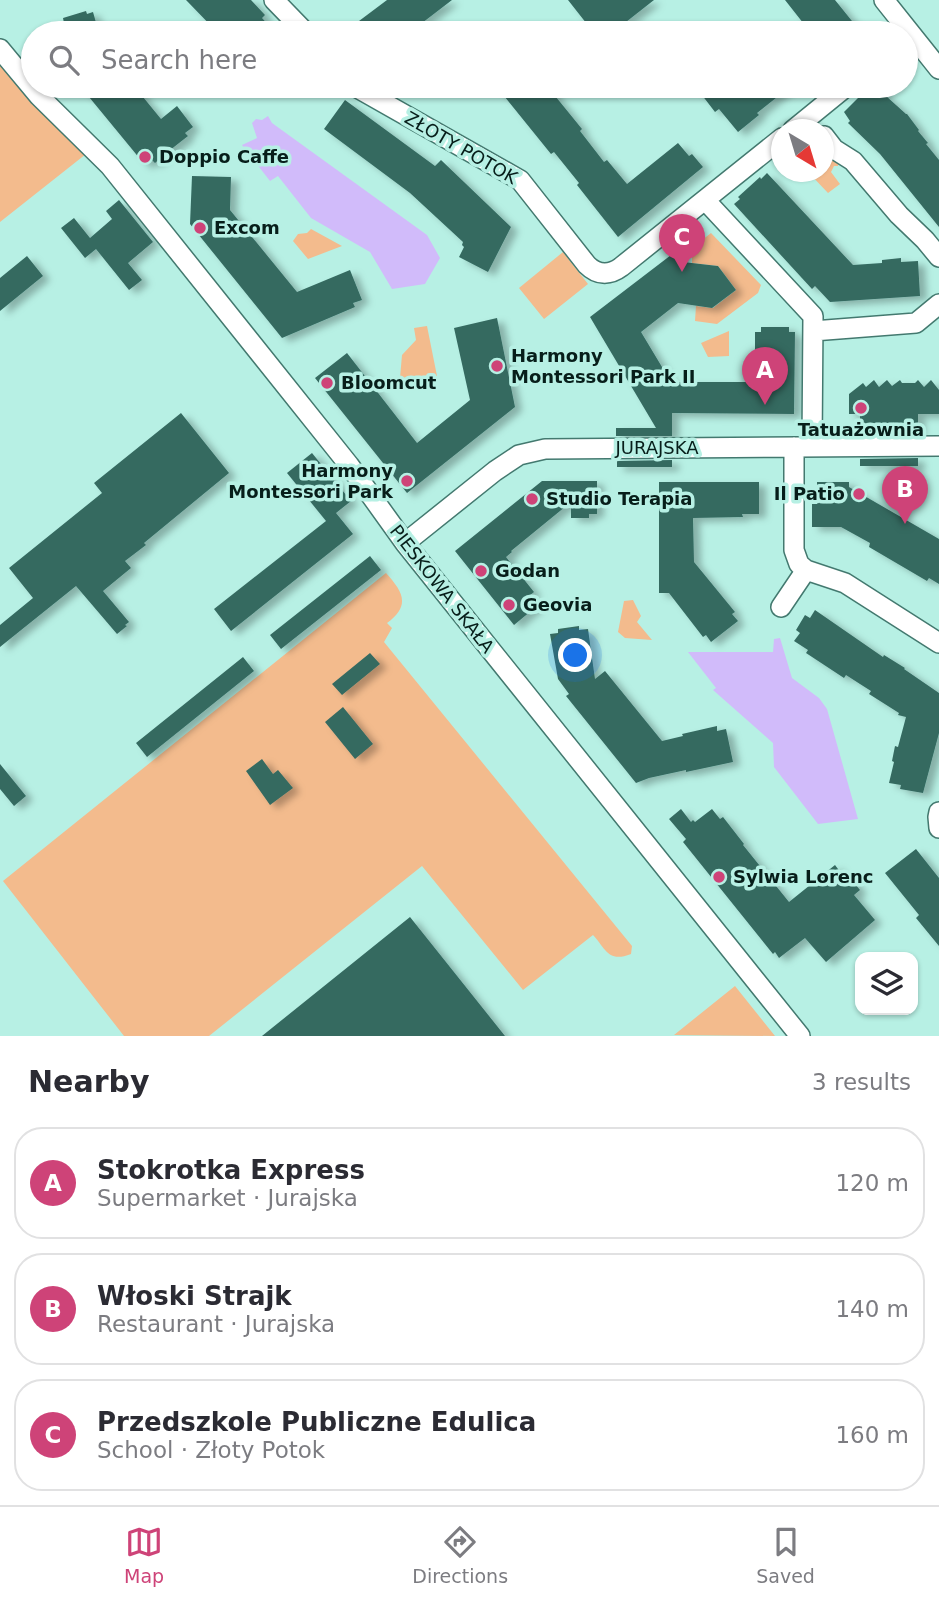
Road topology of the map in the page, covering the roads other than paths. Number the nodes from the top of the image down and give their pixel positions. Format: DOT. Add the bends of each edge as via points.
graph roads {
  1 [pos="274,0"];
  2 [pos="884,0"];
  3 [pos="294,21"];
  4 [pos="899,21"];
  5 [pos="918,46"];
  6 [pos="0,49"];
  7 [pos="939,69"];
  8 [pos="21,74"];
  9 [pos="41,98"];
  10 [pos="375,98"];
  11 [pos="834,98"];
  12 [pos="812,119"];
  13 [pos="771,147"];
  14 [pos="834,149"];
  15 [pos="705,200"];
  16 [pos="939,257"];
  17 [pos="939,304"];
  18 [pos="813,331"];
  19 [pos="939,446"];
  20 [pos="803,447"];
  21 [pos="405,543"];
  22 [pos="806,570"];
  23 [pos="781,607"];
  24 [pos="939,643"];
  25 [pos="939,812"];
  26 [pos="939,828"];
  27 [pos="800,1036"];
  1 -- 3 [label="street"];
  2 -- 4 [label="street"];
  5 -- 7 [label="street"];
  6 -- 8 [label="street, PIESKOWA SKAŁA"];
  9 -- 21 [label="street, PIESKOWA SKAŁA" via="117,174 349,465"];
  10 -- 15 [label="street, ZŁOTY POTOK" via="520,180 587,264 603,274 615,271"];
  11 -- 12 [label="street"];
  13 -- 15 [label="street, ZŁOTY POTOK"];
  14 -- 16 [label="street" via="853,161"];
  15 -- 18 [label="street" via="813,316"];
  17 -- 18 [label="street" via="916,323"];
  18 -- 20 [label="street"];
  19 -- 20 [label="street, JURAJSKA"];
  20 -- 21 [label="street, JURAJSKA" via="532,451 495,471"];
  20 -- 22 [label="street" via="794,550"];
  21 -- 27 [label="street, PIESKOWA SKAŁA"];
  22 -- 23 [label="street"];
  22 -- 24 [label="street" via="845,583"];
  25 -- 26 [label="street"];
}
